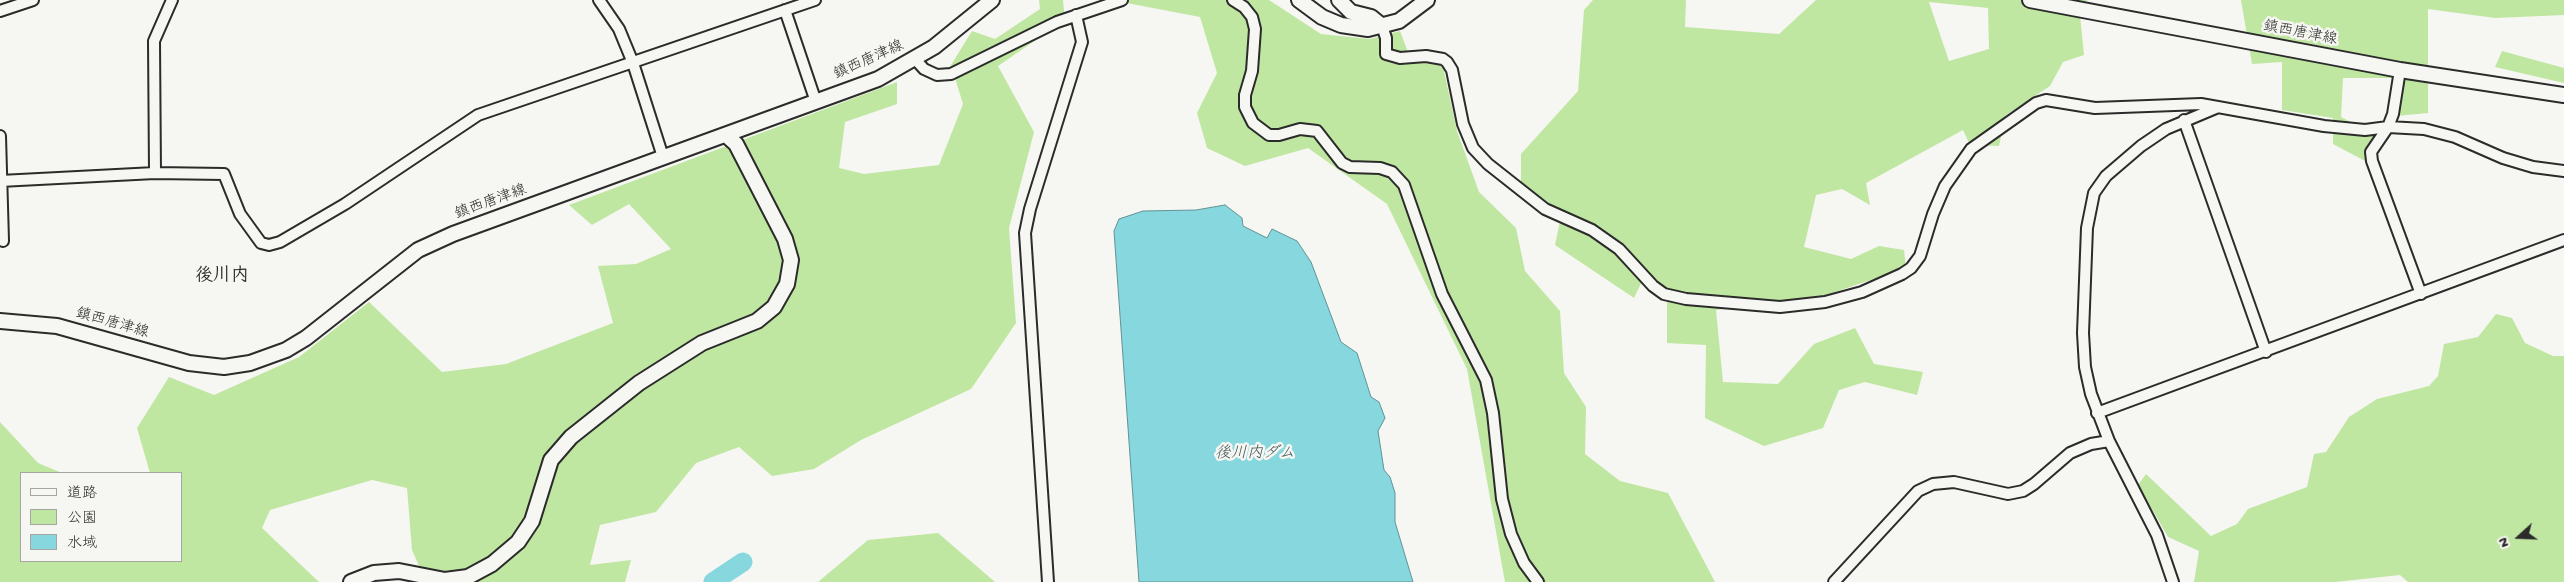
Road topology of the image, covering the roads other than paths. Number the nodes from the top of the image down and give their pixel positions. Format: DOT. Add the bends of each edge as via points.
graph roads {
  1 [pos="33,0"];
  2 [pos="172,0"];
  3 [pos="598,0"];
  4 [pos="815,0"];
  5 [pos="992,0"];
  6 [pos="1122,0"];
  7 [pos="1233,0"];
  8 [pos="1299,0"];
  9 [pos="1338,0"];
  10 [pos="1427,0"];
  11 [pos="2030,0"];
  12 [pos="785,10"];
  13 [pos="0,11"];
  14 [pos="1076,15"];
  15 [pos="1382,26"];
  16 [pos="915,59"];
  17 [pos="633,63"];
  18 [pos="2400,70"];
  19 [pos="2564,95"];
  20 [pos="814,96"];
  21 [pos="2217,108"];
  22 [pos="2184,120"];
  23 [pos="2388,127"];
  24 [pos="726,135"];
  25 [pos="0,136"];
  26 [pos="664,157"];
  27 [pos="2564,171"];
  28 [pos="156,173"];
  29 [pos="1,181"];
  30 [pos="2564,240"];
  31 [pos="3,242"];
  32 [pos="2421,294"];
  33 [pos="0,320"];
  34 [pos="2266,352"];
  35 [pos="2097,413"];
  36 [pos="2109,441"];
  37 [pos="351,582"];
  38 [pos="1048,582"];
  39 [pos="1538,582"];
  40 [pos="1834,582"];
  41 [pos="2173,582"];
  1 -- 13 [label="street"];
  2 -- 28 [label="street" via="154,41"];
  3 -- 17 [label="street" via="619,29"];
  4 -- 12 [label="street"];
  5 -- 16 [label="main road, 鎮西唐津線"];
  6 -- 14 [label="street"];
  7 -- 39 [label="street" via="1252,17 1256,29 1252,71 1245,95 1245,107 1253,123 1269,135 1309,128 1316,131 1342,163 1350,167 1380,168 1392,172 1404,185 1442,294 1486,380 1493,413 1502,499 1511,534 1524,563"];
  8 -- 15 [label="main road" via="1322,17 1341,25 1368,29"];
  9 -- 15 [label="main road" via="1351,12 1371,16"];
  10 -- 15 [label="main road" via="1399,20"];
  11 -- 18 [label="main road, 鎮西唐津線"];
  12 -- 17 [label="street"];
  12 -- 20 [label="street"];
  14 -- 16 [label="street" via="952,74 937,75 924,69"];
  14 -- 38 [label="street" via="1082,42 1025,233"];
  15 -- 21 [label="street" via="1386,54 1400,58 1426,56 1447,62 1452,70 1463,124 1473,148 1488,164 1545,210 1592,230 1664,294 1686,299 1780,307 1825,302 1862,292 1902,274 1920,256 1945,186 1971,149 2036,103 2046,100 2095,108 2201,104"];
  16 -- 24 [label="main road, 鎮西唐津線" via="878,78"];
  17 -- 26 [label="street"];
  17 -- 28 [label="street" via="478,115 345,204 269,246 261,243 240,214 224,174"];
  18 -- 19 [label="main road, 鎮西唐津線"];
  18 -- 23 [label="street"];
  21 -- 22 [label="street"];
  21 -- 23 [label="street" via="2324,126 2365,130"];
  22 -- 34 [label="street"];
  22 -- 35 [label="street" via="2141,146 2106,176 2094,193 2090,208 2083,333 2086,367"];
  23 -- 27 [label="street" via="2424,129 2456,137 2511,160"];
  23 -- 32 [label="street" via="2371,152 2372,161"];
  24 -- 26 [label="main road, 鎮西唐津線"];
  24 -- 37 [label="main road" via="736,144 785,239 791,260 787,284 774,307 757,321 702,343 639,383 571,436 551,460 532,521 518,542 492,564 468,577 446,580 399,571 374,573"];
  25 -- 29 [label="street"];
  26 -- 33 [label="main road, 鎮西唐津線" via="453,234 418,250 306,338 286,350 250,363 224,366 189,363 57,326"];
  28 -- 29 [label="street"];
  29 -- 31 [label="street"];
  30 -- 32 [label="street"];
  32 -- 34 [label="street"];
  34 -- 35 [label="street"];
  35 -- 36 [label="street"];
  36 -- 40 [label="street" via="2070,453 2023,491 2008,494 1954,482 1933,484 1918,491"];
  36 -- 41 [label="street" via="2157,536"];
}
